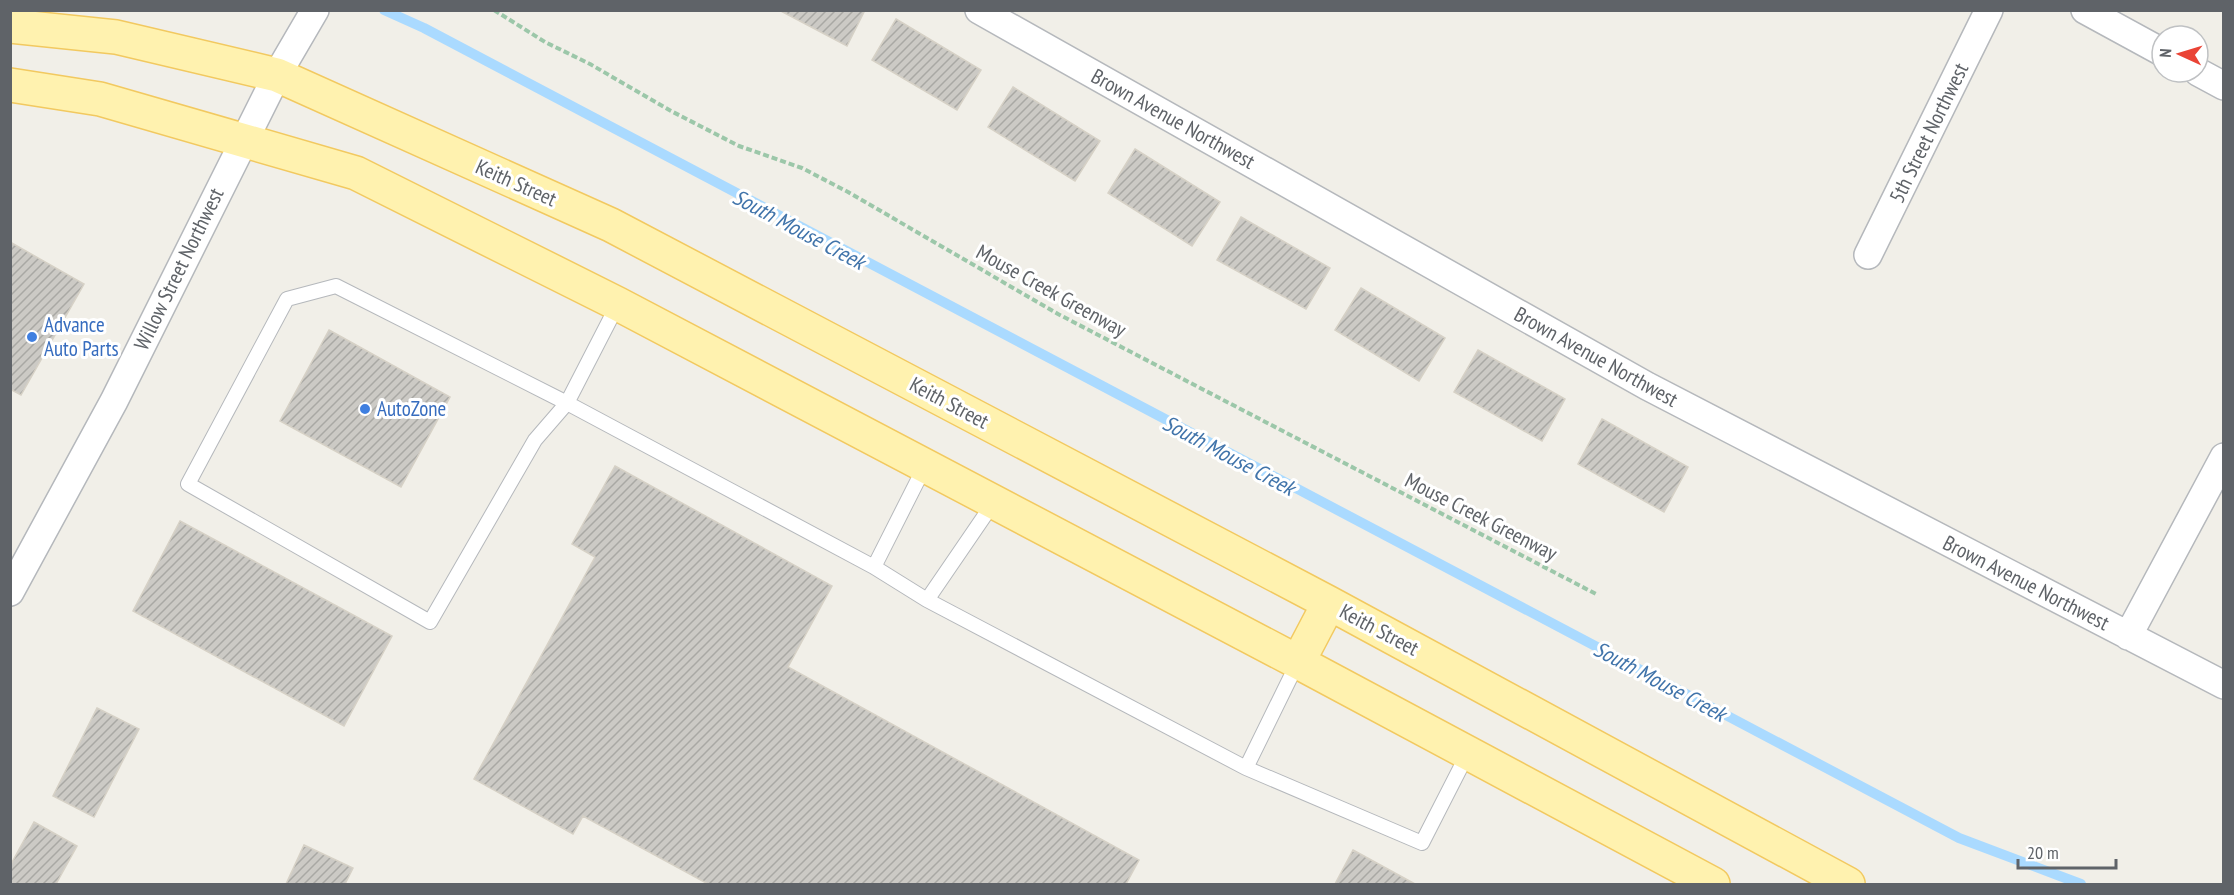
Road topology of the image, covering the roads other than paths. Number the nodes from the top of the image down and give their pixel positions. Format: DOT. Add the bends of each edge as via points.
graph roads {
  1 [pos="315,10"];
  2 [pos="979,10"];
  3 [pos="1989,10"];
  4 [pos="2085,10"];
  5 [pos="1024,21"];
  6 [pos="10,26"];
  7 [pos="2150,45"];
  8 [pos="277,75"];
  9 [pos="10,85"];
  10 [pos="243,141"];
  11 [pos="1868,255"];
  12 [pos="618,304"];
  13 [pos="567,404"];
  14 [pos="2223,457"];
  15 [pos="926,466"];
  16 [pos="994,502"];
  17 [pos="874,567"];
  18 [pos="10,592"];
  19 [pos="927,600"];
  20 [pos="1329,603"];
  21 [pos="2128,636"];
  22 [pos="1298,662"];
  23 [pos="2223,685"];
  24 [pos="1468,753"];
  25 [pos="1246,768"];
  26 [pos="1713,885"];
  27 [pos="1848,885"];
  1 -- 8 [label="street, Willow Street Northwest"];
  2 -- 5 [label="street, Brown Avenue Northwest"];
  3 -- 11 [label="street, 5th Street Northwest"];
  4 -- 7 [label="street"];
  5 -- 21 [label="street, Brown Avenue Northwest" via="1647,386"];
  6 -- 8 [label="main road, Keith Street" via="116,37"];
  8 -- 10 [label="street, Willow Street Northwest"];
  8 -- 20 [label="main road, Keith Street" via="611,225"];
  9 -- 10 [label="main road" via="100,99"];
  10 -- 12 [label="main road" via="356,173"];
  10 -- 18 [label="street, Willow Street Northwest" via="114,401"];
  12 -- 13 [label="lane"];
  12 -- 15 [label="main road"];
  13 -- 13 [label="lane" via="535,440 430,622 188,484 287,299 336,286"];
  13 -- 17 [label="lane"];
  14 -- 21 [label="street"];
  15 -- 16 [label="main road"];
  15 -- 17 [label="lane"];
  16 -- 19 [label="lane"];
  16 -- 22 [label="main road"];
  17 -- 19 [label="lane"];
  19 -- 25 [label="lane"];
  20 -- 22 [label="main road"];
  20 -- 27 [label="main road, Keith Street"];
  21 -- 23 [label="street, Brown Avenue Northwest"];
  22 -- 24 [label="main road"];
  22 -- 25 [label="lane"];
  24 -- 25 [label="lane" via="1422,843"];
  24 -- 26 [label="main road"];
}
